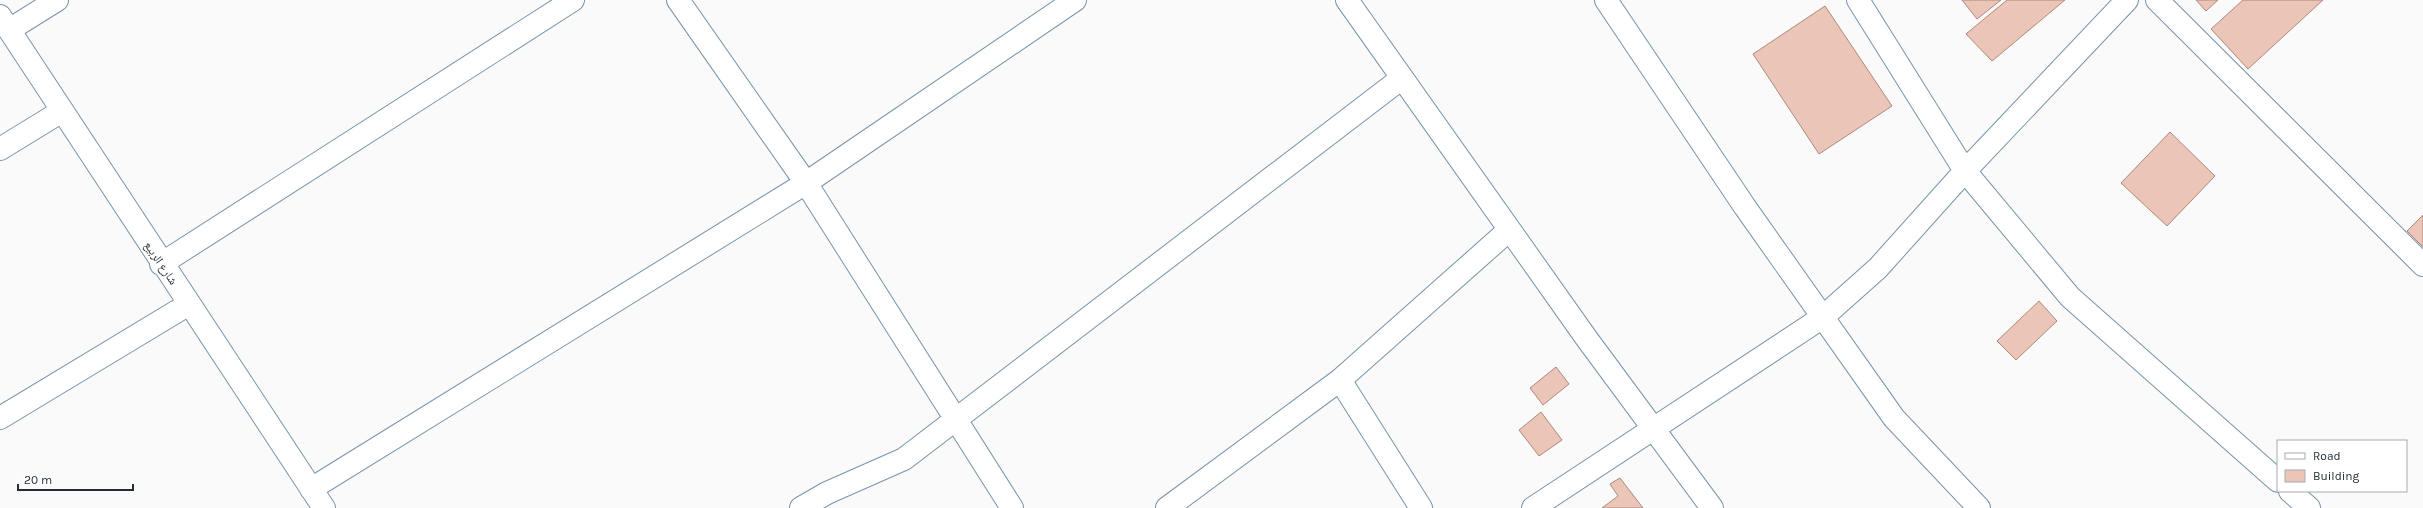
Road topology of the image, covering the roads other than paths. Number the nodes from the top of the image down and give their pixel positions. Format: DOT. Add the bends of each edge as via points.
graph roads {
  1 [pos="57,0"];
  2 [pos="573,0"];
  3 [pos="678,0"];
  4 [pos="1075,0"];
  5 [pos="1347,0"];
  6 [pos="1606,0"];
  7 [pos="1858,0"];
  8 [pos="2127,0"];
  9 [pos="2157,0"];
  10 [pos="5,23"];
  11 [pos="1402,78"];
  12 [pos="62,110"];
  13 [pos="0,149"];
  14 [pos="1965,171"];
  15 [pos="806,183"];
  16 [pos="1509,230"];
  17 [pos="161,264"];
  18 [pos="2423,265"];
  19 [pos="189,304"];
  20 [pos="1823,317"];
  21 [pos="1340,380"];
  22 [pos="0,418"];
  23 [pos="956,420"];
  24 [pos="1654,430"];
  25 [pos="2277,480"];
  26 [pos="311,489"];
  27 [pos="2291,492"];
  28 [pos="324,508"];
  29 [pos="801,508"];
  30 [pos="1012,508"];
  31 [pos="1167,508"];
  32 [pos="1421,508"];
  33 [pos="1533,508"];
  34 [pos="1712,508"];
  35 [pos="1979,508"];
  36 [pos="2309,508"];
  1 -- 10 [label="street"];
  2 -- 17 [label="street"];
  3 -- 15 [label="street"];
  4 -- 15 [label="street"];
  5 -- 11 [label="street"];
  6 -- 20 [label="street" via="1740,201"];
  7 -- 14 [label="street"];
  8 -- 14 [label="street"];
  9 -- 18 [label="street"];
  10 -- 12 [label="street, شارع الربيع"];
  11 -- 16 [label="street"];
  11 -- 23 [label="street"];
  12 -- 13 [label="street"];
  12 -- 17 [label="street, شارع الربيع"];
  14 -- 20 [label="street" via="1878,268"];
  14 -- 25 [label="street" via="2070,297"];
  15 -- 23 [label="street"];
  15 -- 26 [label="street"];
  16 -- 21 [label="street"];
  16 -- 24 [label="street"];
  17 -- 19 [label="street, شارع الربيع"];
  19 -- 22 [label="street"];
  19 -- 26 [label="street, شارع الربيع"];
  20 -- 24 [label="street"];
  20 -- 35 [label="street" via="1894,418"];
  21 -- 31 [label="street"];
  21 -- 32 [label="street"];
  23 -- 29 [label="street" via="904,459 827,493"];
  23 -- 30 [label="street"];
  24 -- 33 [label="street"];
  24 -- 34 [label="street"];
  26 -- 28 [label="street, شارع الربيع"];
  27 -- 36 [label="street"];
}
